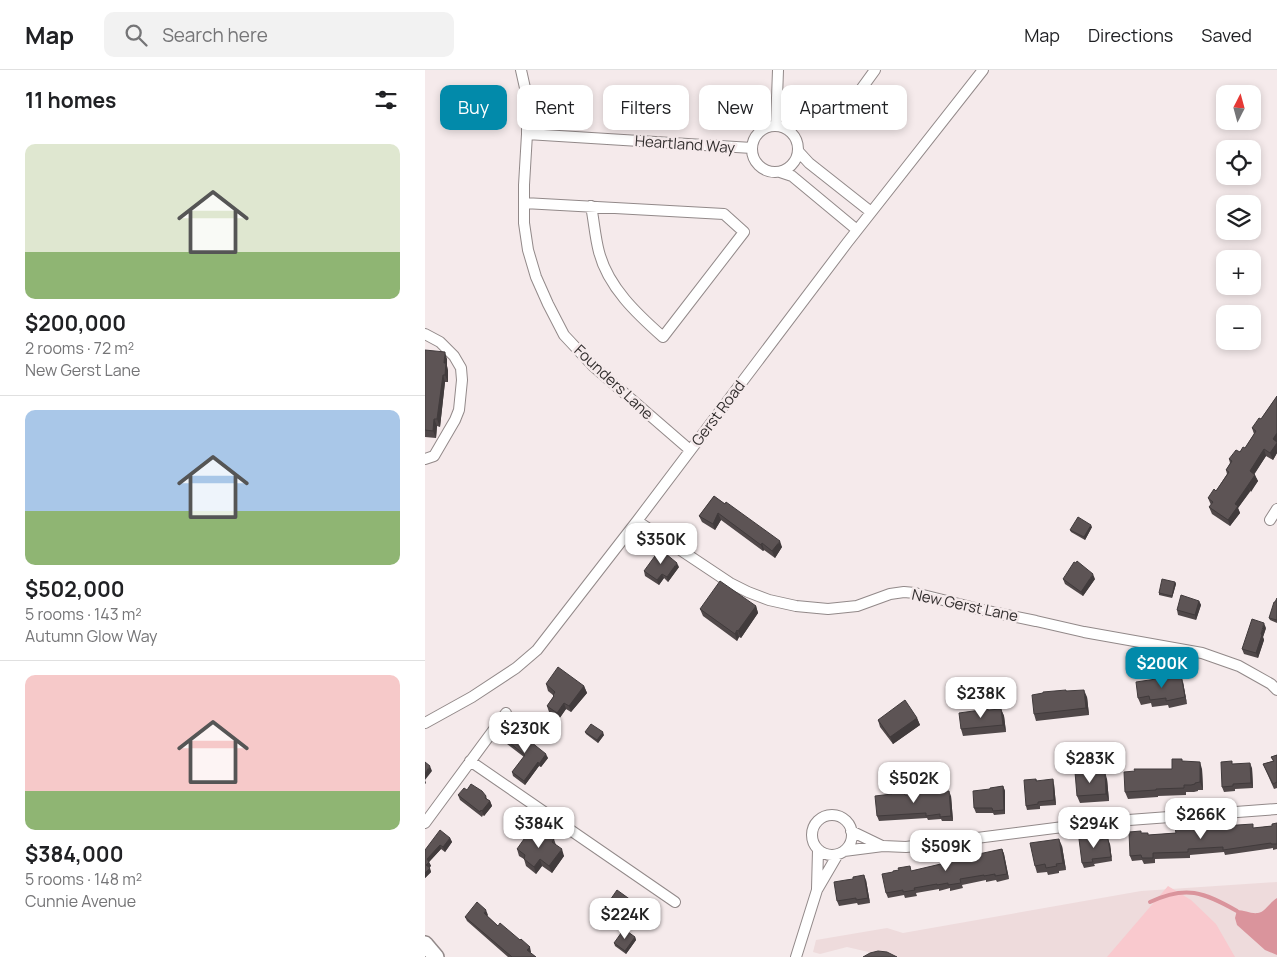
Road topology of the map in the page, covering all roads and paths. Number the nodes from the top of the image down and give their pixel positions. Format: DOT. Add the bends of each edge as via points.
graph roads {
  1 [pos="521,70"];
  2 [pos="778,70"];
  3 [pos="875,70"];
  4 [pos="983,70"];
  5 [pos="864,85"];
  6 [pos="776,126"];
  7 [pos="527,134"];
  8 [pos="752,148"];
  9 [pos="798,151"];
  10 [pos="780,172"];
  11 [pos="524,203"];
  12 [pos="591,206"];
  13 [pos="871,212"];
  14 [pos="857,230"];
  15 [pos="425,334"];
  16 [pos="690,450"];
  17 [pos="425,459"];
  18 [pos="1277,509"];
  19 [pos="1270,520"];
  20 [pos="637,521"];
  21 [pos="1277,690"];
  22 [pos="505,713"];
  23 [pos="425,724"];
  24 [pos="470,761"];
  25 [pos="1277,809"];
  26 [pos="425,823"];
  27 [pos="851,830"];
  28 [pos="883,846"];
  29 [pos="818,850"];
  30 [pos="841,852"];
  31 [pos="817,890"];
  32 [pos="675,902"];
  33 [pos="425,944"];
  34 [pos="436,957"];
  35 [pos="796,957"];
  1 -- 7 [label="street, Founders Lane" via="527,97"];
  2 -- 6 [label="street"];
  3 -- 5 [label="street"];
  4 -- 13 [label="street, Gerst Road"];
  6 -- 8 [label="street, Heartland Way" via="761,130"];
  6 -- 9 [label="street" via="795,137"];
  7 -- 8 [label="street, Heartland Way"];
  7 -- 11 [label="street, Founders Lane"];
  8 -- 10 [label="street, Heartland Way" via="759,166"];
  9 -- 10 [label="street" via="792,164"];
  9 -- 13 [label="street"];
  10 -- 14 [label="street, Heartland Way" via="792,176"];
  11 -- 12 [label="street"];
  11 -- 16 [label="street, Founders Lane" via="524,223 536,277 564,335 593,366"];
  12 -- 12 [label="street" via="724,214 745,232 663,337 639,315 609,279 599,253"];
  13 -- 14 [label="street, Gerst Road"];
  14 -- 16 [label="street, Gerst Road"];
  15 -- 17 [label="street" via="440,342 454,356 461,368 462,380 455,420 433,456"];
  16 -- 20 [label="street, Gerst Road"];
  18 -- 19 [label="street"];
  20 -- 21 [label="street, New Gerst Lane" via="730,583 769,600 828,610 857,606 890,594 915,593 1084,632 1202,653 1239,666"];
  20 -- 23 [label="street, Gerst Road" via="537,650 516,668"];
  22 -- 24 [label="street"];
  24 -- 26 [label="street"];
  24 -- 32 [label="street"];
  25 -- 28 [label="street" via="1112,821 906,847"];
  27 -- 28 [label="street"];
  27 -- 29 [label="street" via="839,817 821,819 812,833"];
  27 -- 30 [label="street" via="851,842"];
  28 -- 30 [label="street"];
  29 -- 30 [label="street" via="827,855"];
  29 -- 31 [label="street"];
  30 -- 31 [label="street"];
  31 -- 35 [label="street"];
  33 -- 34 [label="street"];
}
